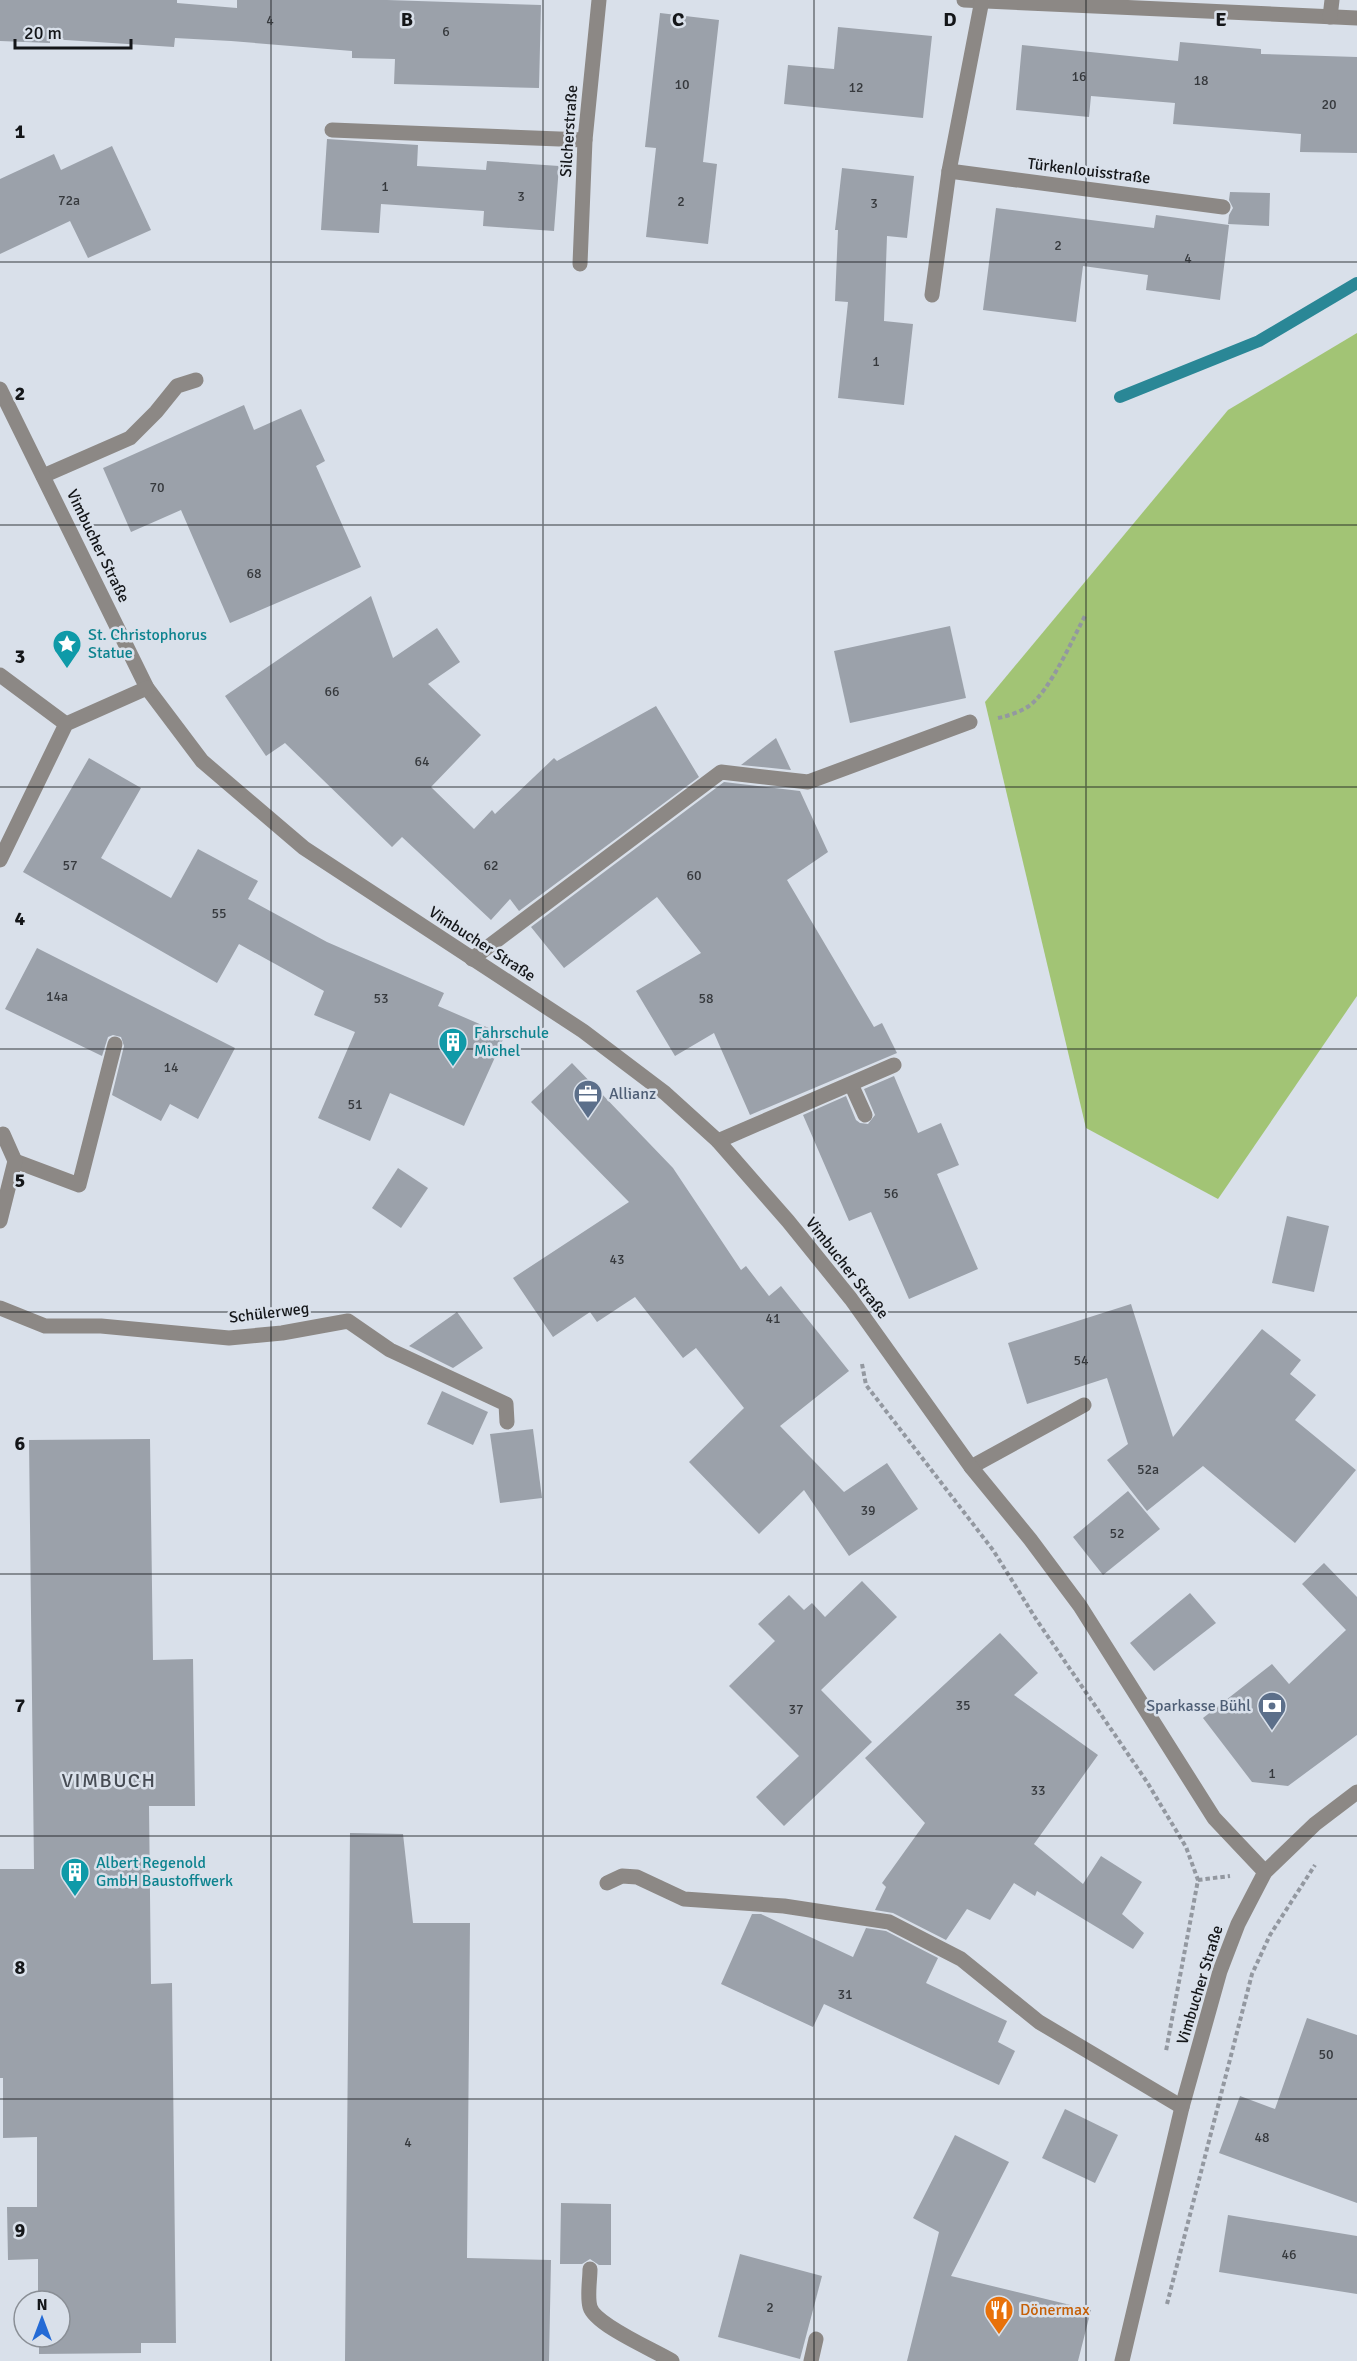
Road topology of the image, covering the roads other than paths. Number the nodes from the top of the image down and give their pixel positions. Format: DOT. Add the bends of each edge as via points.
graph roads {
  1 [pos="599,0"];
  2 [pos="964,0"];
  3 [pos="1332,0"];
  4 [pos="982,1"];
  5 [pos="1330,17"];
  6 [pos="1357,18"];
  7 [pos="332,130"];
  8 [pos="585,140"];
  9 [pos="949,171"];
  10 [pos="1223,207"];
  11 [pos="579,264"];
  12 [pos="932,295"];
  13 [pos="196,380"];
  14 [pos="0,388"];
  15 [pos="43,476"];
  16 [pos="0,675"];
  17 [pos="147,688"];
  18 [pos="970,722"];
  19 [pos="66,724"];
  20 [pos="0,860"];
  21 [pos="472,959"];
  22 [pos="115,1044"];
  23 [pos="894,1065"];
  24 [pos="851,1084"];
  25 [pos="865,1115"];
  26 [pos="1,1131"];
  27 [pos="718,1142"];
  28 [pos="15,1161"];
  29 [pos="0,1221"];
  30 [pos="0,1308"];
  31 [pos="1084,1405"];
  32 [pos="507,1422"];
  33 [pos="971,1467"];
  34 [pos="1357,1792"];
  35 [pos="1265,1872"];
  36 [pos="607,1883"];
  37 [pos="1182,2107"];
  38 [pos="590,2269"];
  39 [pos="816,2339"];
  40 [pos="672,2361"];
  41 [pos="811,2361"];
  42 [pos="1122,2361"];
  1 -- 8 [label="street, Silcherstraße"];
  2 -- 4 [label="street"];
  3 -- 5 [label="street"];
  4 -- 5 [label="street"];
  4 -- 9 [label="street"];
  5 -- 6 [label="street"];
  7 -- 8 [label="street"];
  8 -- 11 [label="street, Silcherstraße"];
  9 -- 10 [label="street, Türkenlouisstraße"];
  9 -- 12 [label="street"];
  13 -- 15 [label="street" via="177,386 130,438"];
  14 -- 15 [label="street, Vimbucher Straße"];
  15 -- 17 [label="street, Vimbucher Straße"];
  16 -- 19 [label="street"];
  17 -- 19 [label="street"];
  17 -- 21 [label="street, Vimbucher Straße" via="201,762 304,848"];
  18 -- 21 [label="street" via="808,782 721,772"];
  19 -- 20 [label="street"];
  21 -- 27 [label="street, Vimbucher Straße" via="583,1031 665,1093"];
  22 -- 28 [label="street" via="79,1185"];
  23 -- 24 [label="street"];
  24 -- 25 [label="street"];
  24 -- 27 [label="street"];
  26 -- 28 [label="street"];
  27 -- 33 [label="street, Vimbucher Straße" via="850,1299"];
  28 -- 29 [label="street"];
  30 -- 32 [label="street, Schülerweg" via="45,1326 101,1326 229,1338 348,1320 390,1350 506,1404"];
  31 -- 33 [label="street"];
  33 -- 35 [label="street, Vimbucher Straße" via="1080,1606 1214,1818"];
  34 -- 35 [label="street"];
  35 -- 37 [label="street, Vimbucher Straße" via="1238,1924 1220,1971"];
  36 -- 37 [label="street" via="622,1876 637,1877 684,1899 784,1906 889,1922 961,1959 1039,2022"];
  37 -- 42 [label="street, Vimbucher Straße"];
  38 -- 40 [label="street" via="590,2308 602,2323"];
  39 -- 41 [label="street"];
}
